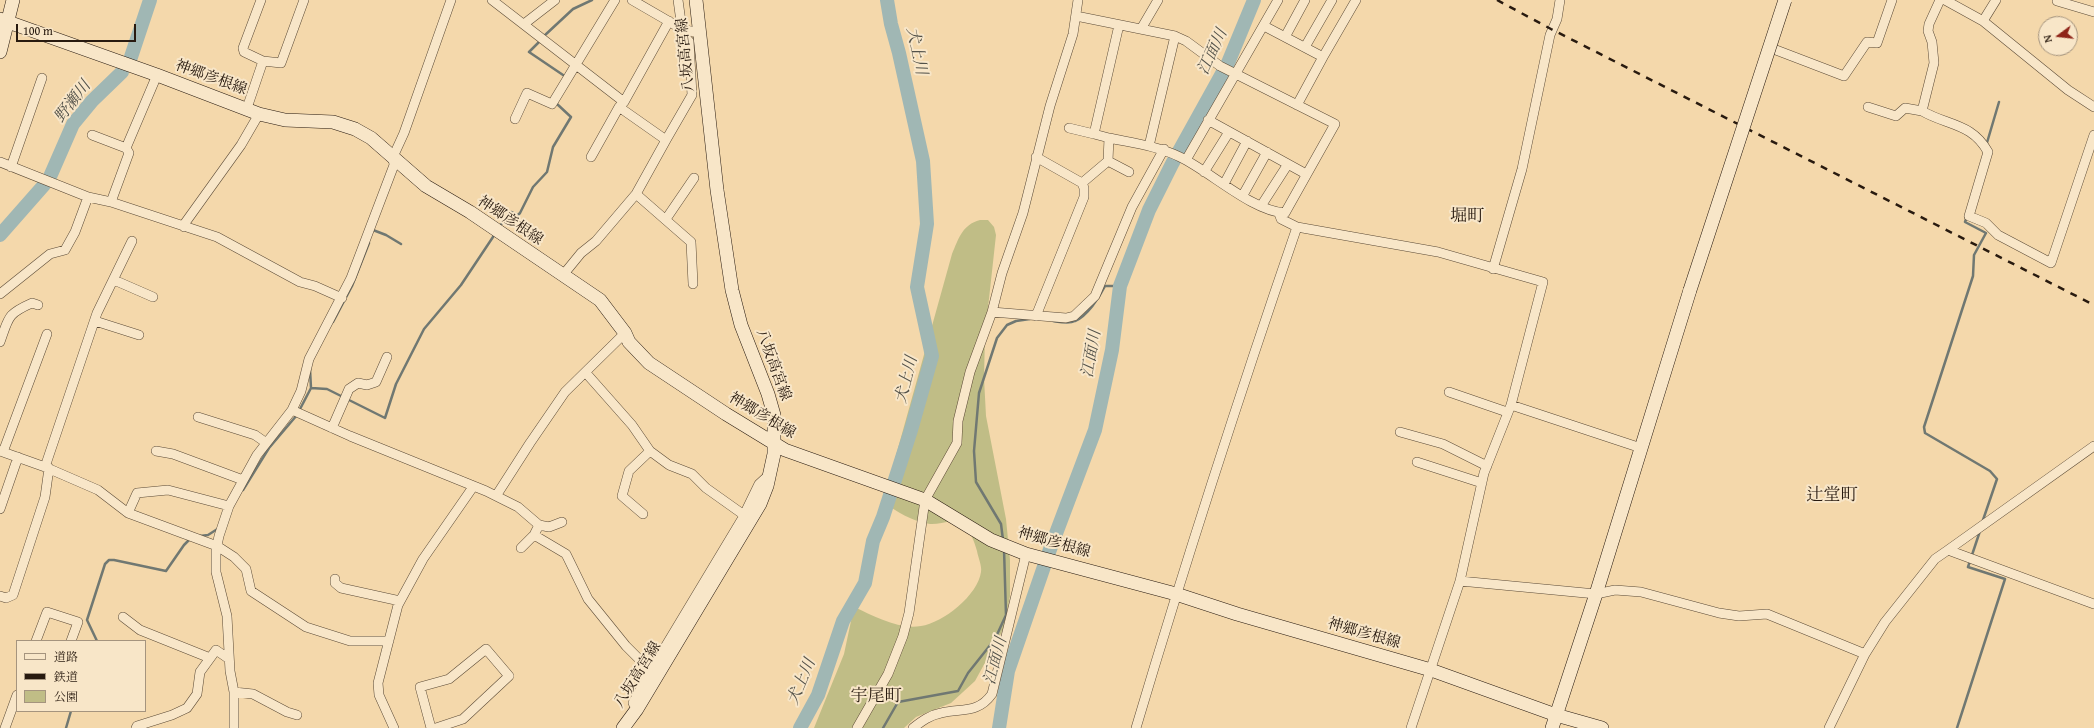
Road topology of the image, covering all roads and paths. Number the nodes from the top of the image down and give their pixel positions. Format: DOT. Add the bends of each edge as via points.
graph roads {
  1 [pos="13,0"];
  2 [pos="261,0"];
  3 [pos="304,0"];
  4 [pos="451,0"];
  5 [pos="492,0"];
  6 [pos="555,0"];
  7 [pos="615,0"];
  8 [pos="632,0"];
  9 [pos="678,0"];
  10 [pos="696,0"];
  11 [pos="1078,0"];
  12 [pos="1158,0"];
  13 [pos="1278,0"];
  14 [pos="1305,0"];
  15 [pos="1332,0"];
  16 [pos="1356,0"];
  17 [pos="1560,0"];
  18 [pos="1785,0"];
  19 [pos="1892,0"];
  20 [pos="1940,0"];
  21 [pos="1945,0"];
  22 [pos="1996,0"];
  23 [pos="2057,1"];
  24 [pos="2094,12"];
  25 [pos="1076,16"];
  26 [pos="4,21"];
  27 [pos="1983,21"];
  28 [pos="669,22"];
  29 [pos="524,24"];
  30 [pos="1119,25"];
  31 [pos="1264,26"];
  32 [pos="682,29"];
  33 [pos="1141,29"];
  34 [pos="1175,36"];
  35 [pos="1285,36"];
  36 [pos="694,37"];
  37 [pos="1305,47"];
  38 [pos="1776,50"];
  39 [pos="0,52"];
  40 [pos="1323,57"];
  41 [pos="263,61"];
  42 [pos="577,64"];
  43 [pos="1232,72"];
  44 [pos="157,75"];
  45 [pos="42,78"];
  46 [pos="621,104"];
  47 [pos="1297,105"];
  48 [pos="1868,107"];
  49 [pos="2094,107"];
  50 [pos="247,108"];
  51 [pos="1922,111"];
  52 [pos="259,114"];
  53 [pos="515,119"];
  54 [pos="1208,120"];
  55 [pos="1070,128"];
  56 [pos="1229,132"];
  57 [pos="1094,134"];
  58 [pos="92,135"];
  59 [pos="2094,135"];
  60 [pos="1109,138"];
  61 [pos="666,140"];
  62 [pos="1247,142"];
  63 [pos="1149,146"];
  64 [pos="126,148"];
  65 [pos="1267,152"];
  66 [pos="1176,155"];
  67 [pos="393,157"];
  68 [pos="592,157"];
  69 [pos="1036,157"];
  70 [pos="1108,161"];
  71 [pos="0,162"];
  72 [pos="1288,164"];
  73 [pos="11,167"];
  74 [pos="1129,172"];
  75 [pos="1204,172"];
  76 [pos="1306,174"];
  77 [pos="694,178"];
  78 [pos="1082,183"];
  79 [pos="1224,184"];
  80 [pos="636,194"];
  81 [pos="1243,195"];
  82 [pos="88,197"];
  83 [pos="111,202"];
  84 [pos="1261,206"];
  85 [pos="1279,213"];
  86 [pos="666,219"];
  87 [pos="184,226"];
  88 [pos="1296,227"];
  89 [pos="132,242"];
  90 [pos="1493,269"];
  91 [pos="563,275"];
  92 [pos="114,280"];
  93 [pos="693,284"];
  94 [pos="0,294"];
  95 [pos="153,297"];
  96 [pos="342,298"];
  97 [pos="38,305"];
  98 [pos="992,312"];
  99 [pos="1036,316"];
  100 [pos="95,321"];
  101 [pos="624,333"];
  102 [pos="47,334"];
  103 [pos="139,336"];
  104 [pos="0,342"];
  105 [pos="387,357"];
  106 [pos="586,373"];
  107 [pos="1449,392"];
  108 [pos="1509,409"];
  109 [pos="296,412"];
  110 [pos="198,417"];
  111 [pos="332,428"];
  112 [pos="1400,432"];
  113 [pos="266,442"];
  114 [pos="2094,446"];
  115 [pos="780,447"];
  116 [pos="1641,448"];
  117 [pos="1,451"];
  118 [pos="156,451"];
  119 [pos="650,451"];
  120 [pos="18,457"];
  121 [pos="1417,462"];
  122 [pos="1486,466"];
  123 [pos="47,468"];
  124 [pos="770,474"];
  125 [pos="243,480"];
  126 [pos="1482,483"];
  127 [pos="473,487"];
  128 [pos="496,496"];
  129 [pos="922,498"];
  130 [pos="228,506"];
  131 [pos="0,509"];
  132 [pos="128,513"];
  133 [pos="643,514"];
  134 [pos="744,515"];
  135 [pos="562,522"];
  136 [pos="539,524"];
  137 [pos="534,534"];
  138 [pos="217,546"];
  139 [pos="521,548"];
  140 [pos="1948,550"];
  141 [pos="1026,554"];
  142 [pos="335,579"];
  143 [pos="1460,581"];
  144 [pos="1176,594"];
  145 [pos="1596,594"];
  146 [pos="0,596"];
  147 [pos="400,602"];
  148 [pos="2094,604"];
  149 [pos="123,617"];
  150 [pos="36,640"];
  151 [pos="71,640"];
  152 [pos="389,641"];
  153 [pos="1865,654"];
  154 [pos="210,658"];
  155 [pos="229,659"];
  156 [pos="1431,670"];
  157 [pos="651,671"];
  158 [pos="234,692"];
  159 [pos="16,698"];
  160 [pos="637,709"];
  161 [pos="297,715"];
  162 [pos="1556,715"];
  163 [pos="5,728"];
  164 [pos="136,728"];
  165 [pos="234,728"];
  166 [pos="394,728"];
  167 [pos="431,728"];
  168 [pos="436,728"];
  169 [pos="623,728"];
  170 [pos="857,728"];
  171 [pos="913,728"];
  172 [pos="1136,728"];
  173 [pos="1411,728"];
  174 [pos="1552,728"];
  175 [pos="1602,728"];
  176 [pos="1829,728"];
  1 -- 26 [label="main road"];
  2 -- 41 [label="street" via="243,48 244,52"];
  3 -- 41 [label="street" via="281,63"];
  4 -- 67 [label="street" via="404,133"];
  5 -- 29 [label="street"];
  6 -- 29 [label="street"];
  7 -- 42 [label="street"];
  8 -- 28 [label="street"];
  9 -- 32 [label="street"];
  10 -- 36 [label="main road, 八坂高宮線"];
  11 -- 25 [label="street"];
  12 -- 33 [label="street"];
  13 -- 31 [label="street"];
  14 -- 35 [label="street"];
  15 -- 37 [label="street"];
  16 -- 40 [label="street"];
  17 -- 90 [label="street" via="1557,19 1550,35 1522,169"];
  18 -- 116 [label="main road, bridge"];
  19 -- 38 [label="street" via="1877,43 1867,42 1844,76"];
  20 -- 51 [label="street" via="1929,24 1934,63"];
  21 -- 27 [label="street"];
  22 -- 27 [label="street"];
  23 -- 24 [label="street"];
  25 -- 30 [label="street"];
  25 -- 69 [label="street" via="1073,34"];
  26 -- 39 [label="main road"];
  26 -- 44 [label="main road, 神郷彦根線"];
  27 -- 49 [label="street" via="2068,90"];
  28 -- 32 [label="street"];
  28 -- 46 [label="street"];
  29 -- 42 [label="street"];
  30 -- 33 [label="street"];
  30 -- 57 [label="street"];
  31 -- 35 [label="street"];
  31 -- 43 [label="street"];
  32 -- 36 [label="street"];
  33 -- 34 [label="street"];
  34 -- 43 [label="street"];
  34 -- 63 [label="street"];
  35 -- 37 [label="street"];
  36 -- 61 [label="street" via="692,95"];
  36 -- 115 [label="main road, 八坂高宮線" via="726,263 741,325 773,408"];
  37 -- 40 [label="street"];
  40 -- 47 [label="street"];
  41 -- 50 [label="street"];
  42 -- 46 [label="street"];
  42 -- 53 [label="street" via="552,104 527,93"];
  43 -- 47 [label="street"];
  43 -- 54 [label="street"];
  44 -- 50 [label="main road, 神郷彦根線"];
  44 -- 64 [label="street"];
  45 -- 73 [label="street"];
  46 -- 61 [label="street"];
  46 -- 68 [label="street"];
  47 -- 76 [label="street" via="1335,124"];
  48 -- 51 [label="street" via="1896,116 1905,108"];
  50 -- 52 [label="main road, 神郷彦根線"];
  51 -- 59 [label="street" via="1936,119 1968,130 1981,139 1988,152 1969,216 1986,223 1998,235 2052,263"];
  52 -- 67 [label="main road, 神郷彦根線" via="285,120 340,124 371,138"];
  52 -- 87 [label="street" via="241,145"];
  54 -- 56 [label="street"];
  54 -- 66 [label="street"];
  55 -- 57 [label="street"];
  56 -- 62 [label="street"];
  56 -- 75 [label="street"];
  57 -- 60 [label="street"];
  58 -- 64 [label="street"];
  60 -- 63 [label="street"];
  60 -- 70 [label="street"];
  61 -- 80 [label="street"];
  62 -- 65 [label="street"];
  62 -- 79 [label="street"];
  63 -- 66 [label="street"];
  64 -- 83 [label="street" via="129,153"];
  65 -- 72 [label="street"];
  65 -- 81 [label="street"];
  66 -- 75 [label="street"];
  66 -- 99 [label="street" via="1132,207 1095,296 1074,316"];
  67 -- 91 [label="main road, 神郷彦根線" via="426,186 470,212"];
  67 -- 96 [label="street" via="394,165"];
  69 -- 78 [label="street"];
  69 -- 98 [label="street" via="1023,212"];
  70 -- 74 [label="street"];
  70 -- 78 [label="street"];
  71 -- 73 [label="street"];
  72 -- 76 [label="street"];
  72 -- 84 [label="street"];
  73 -- 82 [label="street"];
  75 -- 79 [label="street"];
  76 -- 85 [label="street" via="1285,213"];
  77 -- 86 [label="street"];
  78 -- 99 [label="street" via="1084,197"];
  79 -- 81 [label="street"];
  80 -- 86 [label="street"];
  80 -- 91 [label="street"];
  81 -- 84 [label="street"];
  82 -- 83 [label="street"];
  82 -- 94 [label="street" via="75,232 65,250 50,254"];
  83 -- 87 [label="street"];
  84 -- 85 [label="street"];
  85 -- 88 [label="street" via="1281,219"];
  86 -- 93 [label="street" via="691,242"];
  87 -- 96 [label="street" via="222,240 300,282"];
  88 -- 90 [label="street" via="1438,252"];
  88 -- 144 [label="street"];
  89 -- 92 [label="street"];
  90 -- 108 [label="street" via="1543,282"];
  91 -- 101 [label="main road, 神郷彦根線" via="600,300"];
  92 -- 95 [label="street"];
  92 -- 100 [label="street"];
  96 -- 109 [label="street" via="309,359"];
  97 -- 104 [label="street" via="32,303 12,313"];
  98 -- 99 [label="street"];
  98 -- 129 [label="street" via="970,372 958,421 957,442"];
  100 -- 103 [label="street"];
  100 -- 123 [label="street"];
  101 -- 106 [label="street"];
  101 -- 115 [label="main road, 神郷彦根線" via="649,363"];
  102 -- 117 [label="street"];
  105 -- 111 [label="street" via="376,382 353,385"];
  106 -- 119 [label="street" via="632,425"];
  106 -- 128 [label="street" via="566,392"];
  107 -- 108 [label="street"];
  108 -- 116 [label="street"];
  108 -- 122 [label="street"];
  109 -- 111 [label="street"];
  109 -- 113 [label="street"];
  110 -- 113 [label="street" via="255,435"];
  111 -- 127 [label="street"];
  112 -- 122 [label="street" via="1443,444"];
  113 -- 125 [label="street"];
  114 -- 140 [label="street"];
  115 -- 124 [label="main road, 八坂高宮線"];
  115 -- 129 [label="main road, 神郷彦根線"];
  116 -- 145 [label="main road"];
  117 -- 120 [label="street"];
  118 -- 125 [label="street" via="173,454"];
  119 -- 133 [label="street" via="629,471 622,496"];
  119 -- 134 [label="street" via="669,465 692,474 706,488"];
  120 -- 123 [label="street"];
  120 -- 131 [label="street"];
  121 -- 126 [label="street"];
  122 -- 126 [label="street"];
  123 -- 132 [label="street" via="98,490"];
  123 -- 146 [label="street" via="45,497 13,595 6,598"];
  124 -- 134 [label="street" via="759,484"];
  124 -- 160 [label="main road, 八坂高宮線" via="760,504"];
  125 -- 130 [label="street"];
  126 -- 143 [label="street"];
  127 -- 128 [label="street"];
  127 -- 147 [label="street" via="423,559"];
  128 -- 136 [label="street" via="518,507"];
  129 -- 141 [label="main road, 神郷彦根線" via="991,540"];
  129 -- 170 [label="street" via="909,613 903,636 888,674"];
  130 -- 132 [label="street" via="168,490 137,493"];
  130 -- 138 [label="street"];
  132 -- 138 [label="street"];
  134 -- 157 [label="street"];
  135 -- 136 [label="street" via="549,527"];
  136 -- 137 [label="street"];
  137 -- 139 [label="street"];
  137 -- 157 [label="street" via="566,554 588,599 626,646"];
  138 -- 152 [label="street" via="246,569 252,591 297,622 350,641"];
  138 -- 155 [label="street" via="216,572 227,616"];
  140 -- 148 [label="street"];
  140 -- 153 [label="street" via="1924,572 1885,622"];
  141 -- 144 [label="main road, 神郷彦根線"];
  141 -- 171 [label="street" via="992,694 977,708 927,717"];
  142 -- 147 [label="street" via="335,583 341,588"];
  143 -- 145 [label="street"];
  143 -- 156 [label="street"];
  144 -- 156 [label="main road, 神郷彦根線"];
  144 -- 172 [label="street"];
  145 -- 153 [label="street" via="1615,590 1641,592 1719,613 1739,616 1767,614"];
  145 -- 162 [label="main road"];
  147 -- 152 [label="street"];
  149 -- 154 [label="street" via="140,630"];
  150 -- 151 [label="street" via="47,612 78,622"];
  152 -- 166 [label="street" via="378,683 379,695"];
  153 -- 176 [label="street"];
  154 -- 155 [label="street" via="216,650"];
  154 -- 164 [label="street" via="200,672 197,694 187,708"];
  155 -- 158 [label="street"];
  156 -- 162 [label="main road, 神郷彦根線"];
  156 -- 173 [label="street"];
  157 -- 160 [label="street" via="634,703"];
  158 -- 161 [label="street" via="252,694"];
  158 -- 165 [label="street"];
  159 -- 163 [label="street"];
  160 -- 169 [label="main road, 八坂高宮線"];
  162 -- 174 [label="main road"];
  162 -- 175 [label="main road, 神郷彦根線"];
  167 -- 168 [label="street" via="420,687 449,680 486,649 509,676 463,719"];
}
